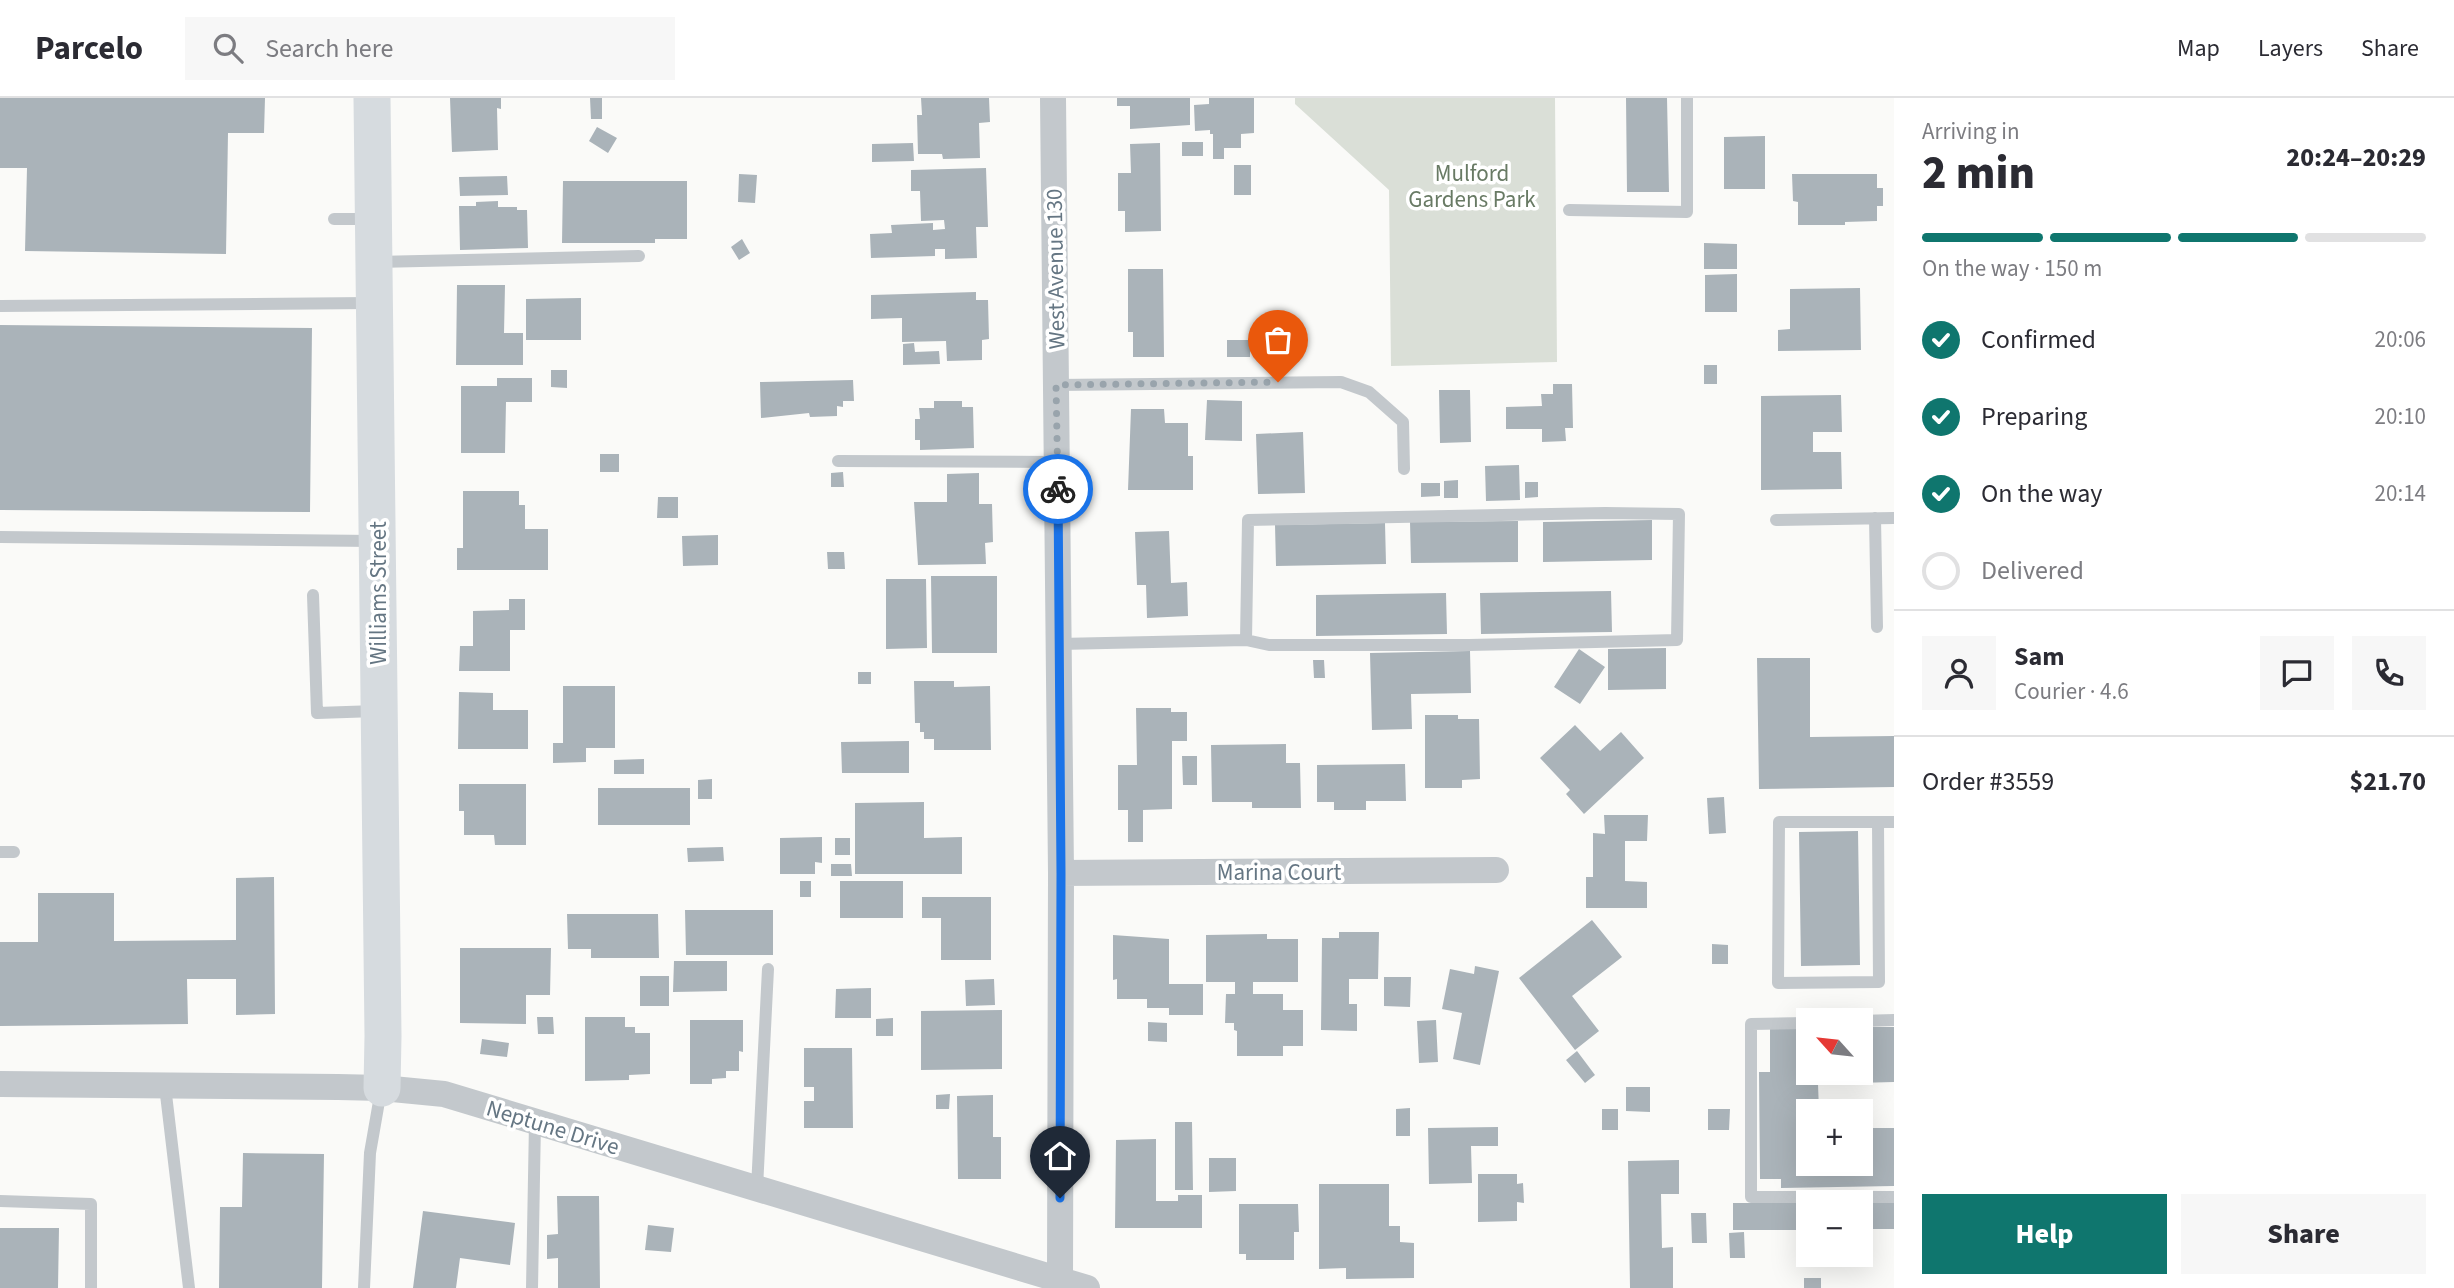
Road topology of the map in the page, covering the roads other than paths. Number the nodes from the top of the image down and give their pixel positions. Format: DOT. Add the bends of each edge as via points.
graph roads {
  1 [pos="372,98"];
  2 [pos="1053,98"];
  3 [pos="1687,98"];
  4 [pos="1569,210"];
  5 [pos="334,219"];
  6 [pos="374,219"];
  7 [pos="639,256"];
  8 [pos="374,262"];
  9 [pos="374,303"];
  10 [pos="0,306"];
  11 [pos="1056,385"];
  12 [pos="838,461"];
  13 [pos="1057,462"];
  14 [pos="1404,469"];
  15 [pos="1875,518"];
  16 [pos="1894,518"];
  17 [pos="1776,520"];
  18 [pos="0,537"];
  19 [pos="378,541"];
  20 [pos="313,595"];
  21 [pos="1877,627"];
  22 [pos="1246,639"];
  23 [pos="1059,644"];
  24 [pos="379,710"];
  25 [pos="1878,822"];
  26 [pos="1894,822"];
  27 [pos="0,852"];
  28 [pos="14,852"];
  29 [pos="1496,870"];
  30 [pos="1061,873"];
  31 [pos="768,969"];
  32 [pos="1894,1020"];
  33 [pos="1873,1021"];
  34 [pos="1796,1023"];
  35 [pos="0,1084"];
  36 [pos="165,1086"];
  37 [pos="382,1088"];
  38 [pos="535,1122"];
  39 [pos="757,1188"];
  40 [pos="1894,1197"];
  41 [pos="0,1201"];
  42 [pos="1060,1280"];
  43 [pos="91,1288"];
  44 [pos="189,1288"];
  45 [pos="364,1288"];
  46 [pos="532,1288"];
  47 [pos="1087,1288"];
  1 -- 6 [label="street, Williams Street"];
  2 -- 11 [label="street, West Avenue 130"];
  3 -- 4 [label="lane" via="1687,212"];
  5 -- 6 [label="lane"];
  6 -- 8 [label="street, Williams Street"];
  7 -- 8 [label="lane"];
  8 -- 9 [label="street, Williams Street"];
  9 -- 10 [label="lane"];
  9 -- 19 [label="street, Williams Street"];
  11 -- 13 [label="street, West Avenue 130"];
  11 -- 14 [label="lane" via="1341,382 1369,392 1403,422"];
  12 -- 13 [label="lane"];
  13 -- 23 [label="street, West Avenue 130"];
  15 -- 16 [label="lane"];
  15 -- 17 [label="lane"];
  15 -- 21 [label="lane"];
  18 -- 19 [label="lane"];
  19 -- 24 [label="street, Williams Street"];
  20 -- 24 [label="lane" via="317,713"];
  22 -- 22 [label="lane" via="1269,645 1677,640 1679,514 1248,520"];
  22 -- 23 [label="lane"];
  23 -- 30 [label="street, West Avenue 130"];
  24 -- 37 [label="street, Williams Street"];
  25 -- 25 [label="lane" via="1779,822 1778,983 1879,982"];
  25 -- 26 [label="lane"];
  27 -- 28 [label="lane"];
  29 -- 30 [label="street, Marina Court"];
  30 -- 42 [label="street, West Avenue 130"];
  31 -- 39 [label="lane"];
  32 -- 33 [label="lane"];
  34 -- 40 [label="lane" via="1751,1024 1751,1197"];
  35 -- 36 [label="street, Neptune Drive"];
  36 -- 37 [label="street, Neptune Drive"];
  36 -- 44 [label="lane"];
  37 -- 38 [label="street, Neptune Drive" via="444,1094"];
  37 -- 45 [label="lane" via="369,1153"];
  38 -- 39 [label="street, Neptune Drive"];
  38 -- 46 [label="lane"];
  39 -- 42 [label="street, Neptune Drive"];
  41 -- 43 [label="lane" via="91,1204"];
  42 -- 47 [label="street, Neptune Drive"];
}
